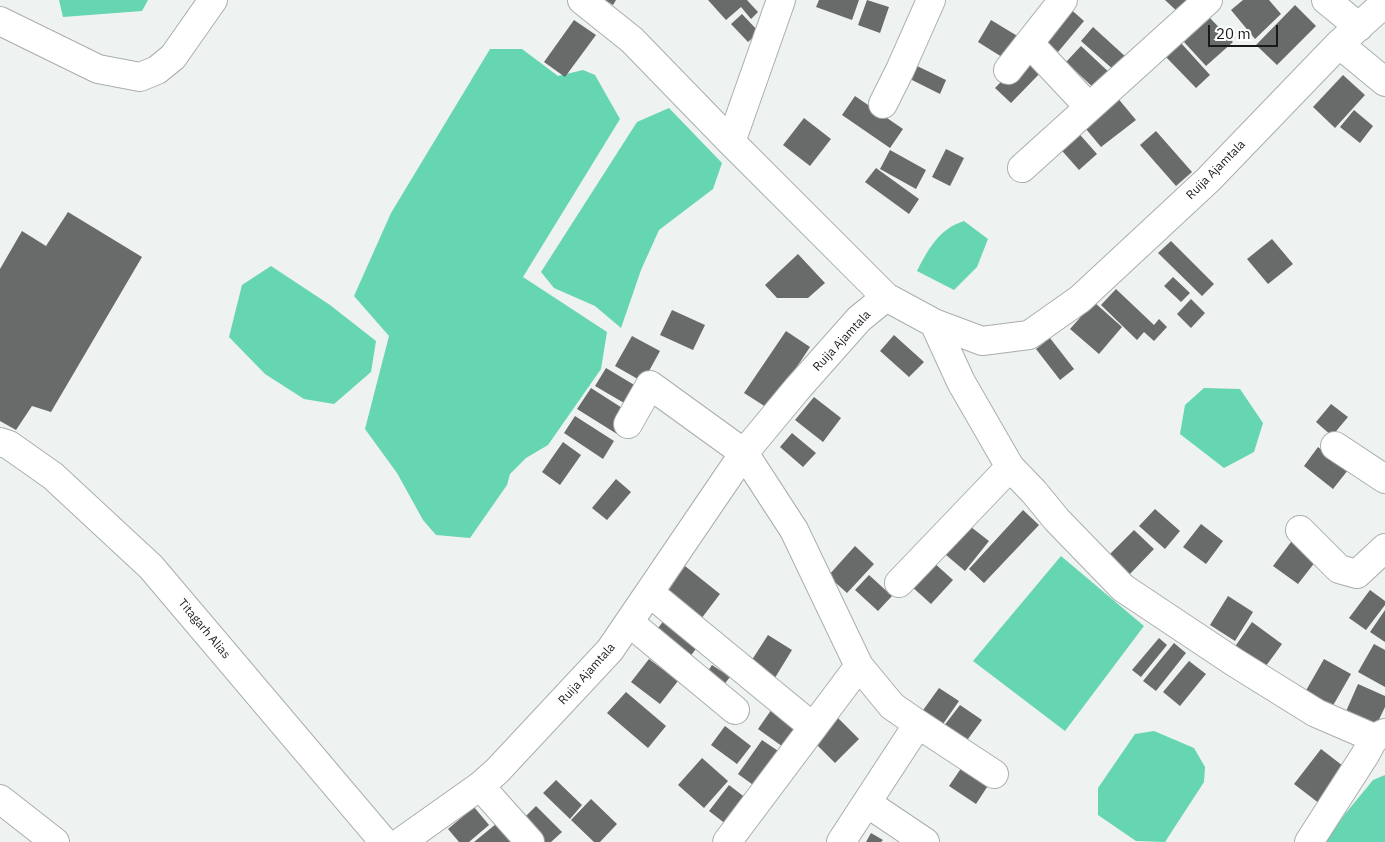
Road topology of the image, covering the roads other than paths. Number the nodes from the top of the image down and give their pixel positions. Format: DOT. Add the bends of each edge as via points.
graph roads {
  1 [pos="213,0"];
  2 [pos="582,0"];
  3 [pos="781,0"];
  4 [pos="931,0"];
  5 [pos="1063,0"];
  6 [pos="1208,0"];
  7 [pos="1326,0"];
  8 [pos="1385,3"];
  9 [pos="0,21"];
  10 [pos="1349,35"];
  11 [pos="1029,43"];
  12 [pos="1008,70"];
  13 [pos="1385,82"];
  14 [pos="883,104"];
  15 [pos="1089,108"];
  16 [pos="731,142"];
  17 [pos="1022,168"];
  18 [pos="886,297"];
  19 [pos="934,324"];
  20 [pos="628,424"];
  21 [pos="0,442"];
  22 [pos="1335,446"];
  23 [pos="744,453"];
  24 [pos="1010,467"];
  25 [pos="1385,479"];
  26 [pos="1300,530"];
  27 [pos="1385,548"];
  28 [pos="898,583"];
  29 [pos="650,593"];
  30 [pos="630,623"];
  31 [pos="860,666"];
  32 [pos="735,710"];
  33 [pos="918,724"];
  34 [pos="813,727"];
  35 [pos="1380,735"];
  36 [pos="994,774"];
  37 [pos="480,786"];
  38 [pos="0,799"];
  39 [pos="867,803"];
  40 [pos="55,842"];
  41 [pos="384,842"];
  42 [pos="400,842"];
  43 [pos="530,842"];
  44 [pos="726,842"];
  45 [pos="841,842"];
  46 [pos="925,842"];
  47 [pos="1309,842"];
  1 -- 9 [label="street" via="173,57 157,70 140,77 98,69"];
  2 -- 16 [label="street" via="632,40"];
  3 -- 16 [label="street"];
  4 -- 14 [label="street"];
  5 -- 11 [label="street"];
  6 -- 15 [label="street"];
  7 -- 10 [label="street"];
  8 -- 10 [label="street, Ruija Ajamtala"];
  10 -- 13 [label="street"];
  10 -- 19 [label="street, Ruija Ajamtala" via="1201,187 1080,299 1029,335 982,340"];
  11 -- 12 [label="street"];
  11 -- 15 [label="street"];
  15 -- 17 [label="street"];
  16 -- 18 [label="street"];
  18 -- 19 [label="street, Ruija Ajamtala"];
  18 -- 23 [label="street, Ruija Ajamtala" via="859,319"];
  19 -- 24 [label="street" via="961,382"];
  20 -- 23 [label="street" via="650,385"];
  21 -- 41 [label="street, Titagarh Alias" via="54,476 151,567"];
  22 -- 25 [label="street"];
  23 -- 29 [label="street, Ruija Ajamtala"];
  23 -- 31 [label="street" via="794,530"];
  24 -- 28 [label="street"];
  24 -- 35 [label="street" via="1123,588 1316,713"];
  26 -- 27 [label="street" via="1339,569 1357,574"];
  29 -- 30 [label="street, Ruija Ajamtala"];
  29 -- 34 [label="street"];
  30 -- 32 [label="street"];
  30 -- 37 [label="street, Ruija Ajamtala" via="610,650"];
  31 -- 33 [label="street" via="892,706"];
  31 -- 34 [label="street"];
  33 -- 36 [label="street"];
  33 -- 39 [label="street"];
  34 -- 44 [label="street"];
  35 -- 47 [label="street"];
  37 -- 42 [label="street, Ruija Ajamtala"];
  37 -- 43 [label="street"];
  38 -- 40 [label="street"];
  39 -- 45 [label="street"];
  39 -- 46 [label="street"];
}
